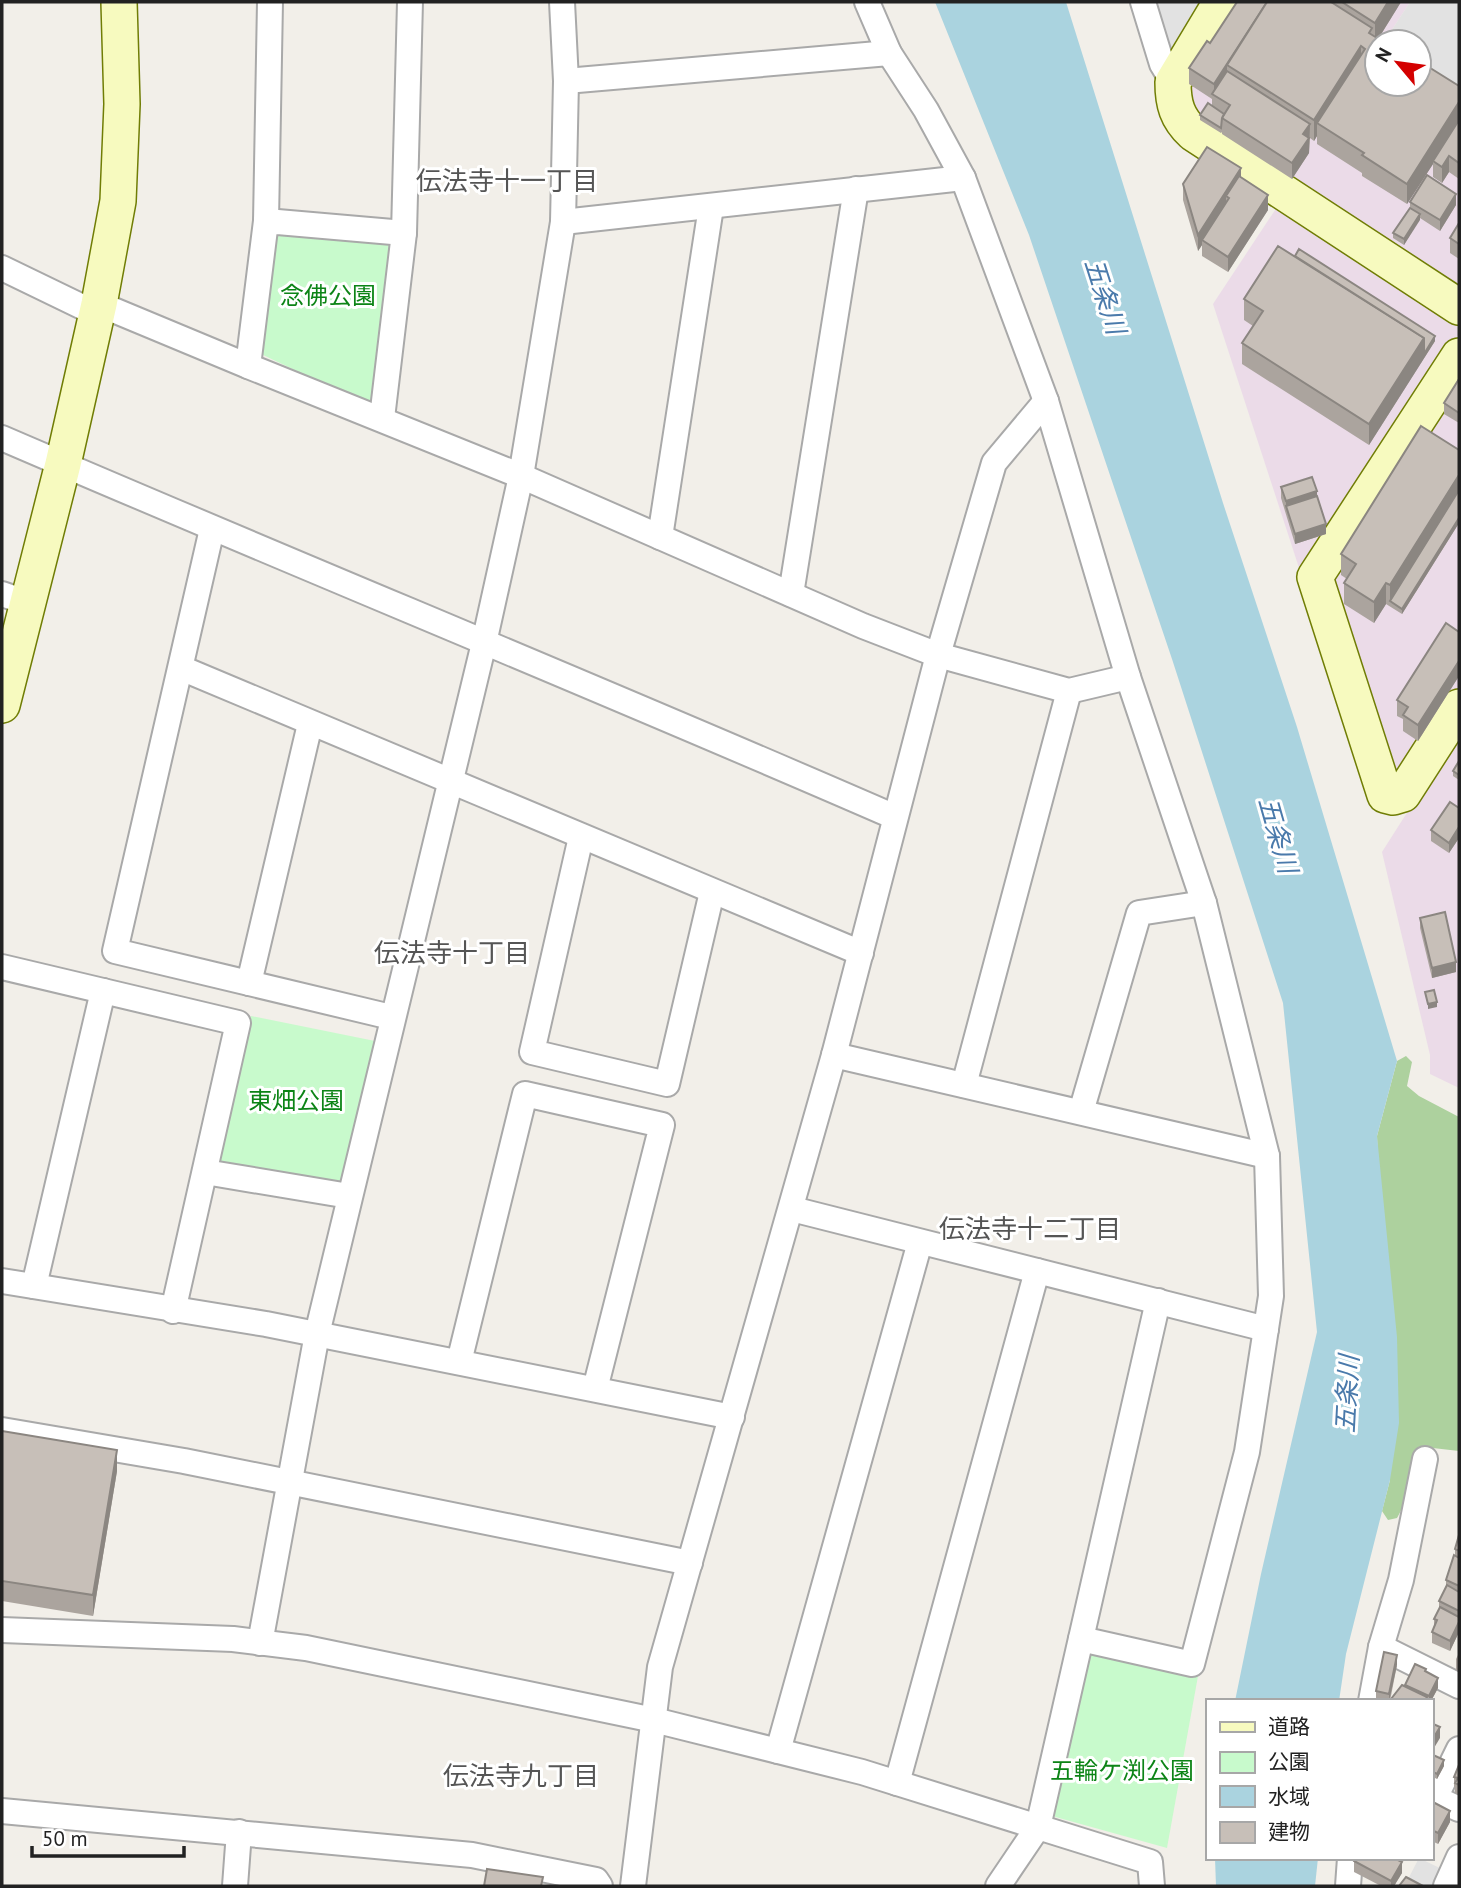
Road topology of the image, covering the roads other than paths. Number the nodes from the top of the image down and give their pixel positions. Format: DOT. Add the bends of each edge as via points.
graph roads {
  1 [pos="119,2"];
  2 [pos="270,2"];
  3 [pos="410,2"];
  4 [pos="562,2"];
  5 [pos="867,2"];
  6 [pos="1143,2"];
  7 [pos="1221,2"];
  8 [pos="889,53"];
  9 [pos="566,81"];
  10 [pos="1173,82"];
  11 [pos="962,178"];
  12 [pos="856,189"];
  13 [pos="710,207"];
  14 [pos="266,221"];
  15 [pos="562,222"];
  16 [pos="404,233"];
  17 [pos="2,268"];
  18 [pos="1459,307"];
  19 [pos="98,309"];
  20 [pos="1459,356"];
  21 [pos="248,366"];
  22 [pos="1046,401"];
  23 [pos="382,418"];
  24 [pos="2,438"];
  25 [pos="63,464"];
  26 [pos="521,476"];
  27 [pos="212,529"];
  28 [pos="660,537"];
  29 [pos="791,594"];
  30 [pos="15,598"];
  31 [pos="484,643"];
  32 [pos="938,655"];
  33 [pos="181,668"];
  34 [pos="1128,677"];
  35 [pos="1069,691"];
  36 [pos="2,705"];
  37 [pos="1459,707"];
  38 [pos="310,724"];
  39 [pos="449,782"];
  40 [pos="895,817"];
  41 [pos="581,837"];
  42 [pos="712,892"];
  43 [pos="1204,903"];
  44 [pos="861,953"];
  45 [pos="2,967"];
  46 [pos="249,983"];
  47 [pos="103,991"];
  48 [pos="391,1017"];
  49 [pos="834,1055"];
  50 [pos="964,1085"];
  51 [pos="1081,1112"];
  52 [pos="1267,1156"];
  53 [pos="205,1172"];
  54 [pos="349,1196"];
  55 [pos="792,1209"];
  56 [pos="920,1242"];
  57 [pos="1037,1271"];
  58 [pos="2,1281"];
  59 [pos="34,1286"];
  60 [pos="1158,1301"];
  61 [pos="173,1311"];
  62 [pos="1266,1329"];
  63 [pos="317,1334"];
  64 [pos="459,1362"];
  65 [pos="595,1389"];
  66 [pos="732,1417"];
  67 [pos="2,1430"];
  68 [pos="1425,1459"];
  69 [pos="288,1482"];
  70 [pos="690,1563"];
  71 [pos="2,1630"];
  72 [pos="1081,1639"];
  73 [pos="261,1643"];
  74 [pos="1381,1647"];
  75 [pos="1459,1686"];
  76 [pos="1371,1699"];
  77 [pos="654,1720"];
  78 [pos="1459,1749"];
  79 [pos="778,1751"];
  80 [pos="897,1783"];
  81 [pos="1433,1797"];
  82 [pos="1459,1809"];
  83 [pos="2,1811"];
  84 [pos="1038,1827"];
  85 [pos="239,1832"];
  86 [pos="1459,1857"];
  87 [pos="1350,1860"];
  88 [pos="235,1886"];
  89 [pos="600,1886"];
  90 [pos="633,1886"];
  91 [pos="998,1886"];
  92 [pos="1152,1886"];
  93 [pos="1348,1886"];
  94 [pos="1446,1886"];
  1 -- 19 [label="street" via="122,104 118,201"];
  2 -- 14 [label="street"];
  3 -- 16 [label="street"];
  4 -- 9 [label="street"];
  5 -- 8 [label="street"];
  6 -- 10 [label="street" via="1162,64"];
  7 -- 10 [label="street"];
  8 -- 9 [label="street"];
  8 -- 11 [label="street"];
  9 -- 15 [label="street"];
  10 -- 18 [label="street" via="1181,121 1193,133"];
  11 -- 12 [label="street"];
  11 -- 22 [label="street"];
  12 -- 13 [label="street"];
  12 -- 29 [label="street"];
  13 -- 15 [label="street"];
  13 -- 28 [label="street"];
  14 -- 16 [label="street"];
  14 -- 21 [label="street"];
  15 -- 26 [label="street"];
  16 -- 23 [label="street"];
  17 -- 19 [label="street"];
  19 -- 21 [label="street"];
  19 -- 25 [label="street"];
  20 -- 37 [label="street" via="1315,577 1385,794 1403,794"];
  21 -- 23 [label="street"];
  22 -- 32 [label="street" via="994,463"];
  22 -- 34 [label="street"];
  23 -- 26 [label="street"];
  24 -- 25 [label="street"];
  25 -- 27 [label="street"];
  25 -- 30 [label="street"];
  26 -- 28 [label="street"];
  26 -- 31 [label="street"];
  27 -- 31 [label="street"];
  27 -- 33 [label="street"];
  28 -- 29 [label="street"];
  29 -- 32 [label="street"];
  30 -- 36 [label="street"];
  31 -- 39 [label="street"];
  31 -- 40 [label="street"];
  32 -- 35 [label="street"];
  32 -- 40 [label="street"];
  33 -- 38 [label="street"];
  33 -- 46 [label="street" via="115,951"];
  34 -- 35 [label="street"];
  34 -- 43 [label="street"];
  35 -- 50 [label="street"];
  38 -- 39 [label="street"];
  38 -- 46 [label="street"];
  39 -- 41 [label="street"];
  39 -- 48 [label="street"];
  40 -- 44 [label="street"];
  41 -- 42 [label="street"];
  41 -- 42 [label="street" via="532,1052 667,1084"];
  42 -- 44 [label="street"];
  43 -- 51 [label="street" via="1139,913"];
  43 -- 52 [label="street"];
  44 -- 49 [label="street"];
  45 -- 47 [label="street"];
  46 -- 48 [label="street"];
  47 -- 53 [label="street" via="238,1023"];
  47 -- 59 [label="street"];
  48 -- 54 [label="street"];
  49 -- 50 [label="street"];
  49 -- 55 [label="street"];
  50 -- 51 [label="street"];
  51 -- 52 [label="street"];
  52 -- 62 [label="street" via="1272,1242"];
  53 -- 54 [label="street"];
  53 -- 61 [label="street"];
  54 -- 63 [label="street"];
  55 -- 56 [label="street"];
  55 -- 66 [label="street"];
  56 -- 57 [label="street"];
  56 -- 79 [label="street"];
  57 -- 60 [label="street"];
  57 -- 80 [label="street"];
  58 -- 59 [label="street"];
  59 -- 61 [label="street"];
  60 -- 62 [label="street"];
  60 -- 72 [label="street"];
  61 -- 63 [label="street"];
  62 -- 72 [label="street" via="1247,1452 1192,1664"];
  63 -- 64 [label="street"];
  63 -- 69 [label="street"];
  64 -- 65 [label="street"];
  64 -- 65 [label="street" via="525,1094 662,1125"];
  65 -- 66 [label="street"];
  66 -- 70 [label="street"];
  67 -- 69 [label="street"];
  68 -- 74 [label="street" via="1401,1580"];
  69 -- 70 [label="street"];
  69 -- 73 [label="street"];
  70 -- 77 [label="street" via="660,1667"];
  71 -- 73 [label="street"];
  72 -- 84 [label="street"];
  73 -- 77 [label="street" via="306,1648"];
  74 -- 75 [label="street"];
  74 -- 76 [label="street"];
  77 -- 79 [label="street"];
  77 -- 90 [label="street"];
  78 -- 81 [label="street"];
  79 -- 80 [label="street"];
  80 -- 84 [label="street"];
  81 -- 82 [label="street"];
  83 -- 85 [label="street"];
  84 -- 91 [label="street"];
  84 -- 92 [label="street" via="1150,1862"];
  85 -- 88 [label="street"];
  85 -- 89 [label="street" via="472,1855 596,1880"];
  86 -- 94 [label="street"];
  87 -- 93 [label="street"];
}
